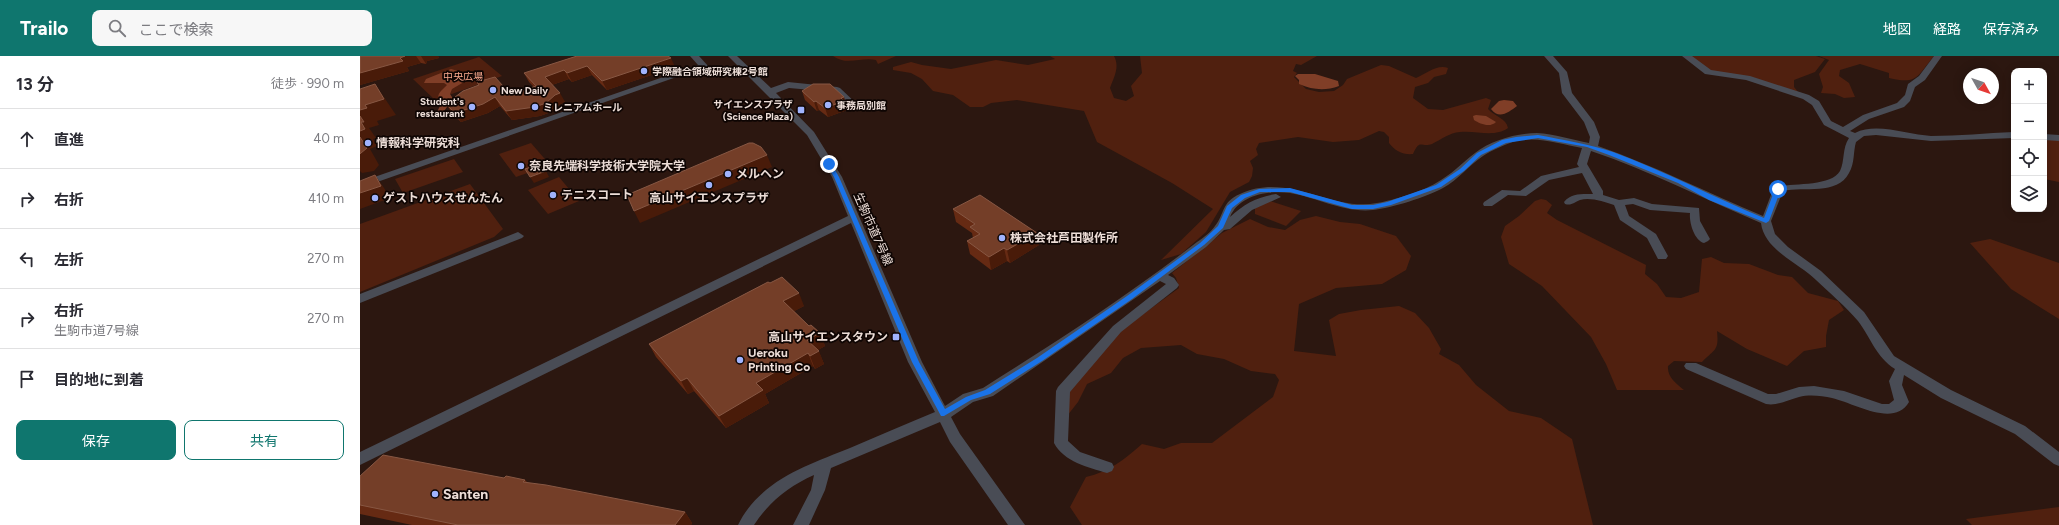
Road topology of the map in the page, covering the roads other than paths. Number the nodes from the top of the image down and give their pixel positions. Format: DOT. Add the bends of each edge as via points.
graph roads {
  1 [pos="694,56"];
  2 [pos="732,56"];
  3 [pos="1548,56"];
  4 [pos="1686,56"];
  5 [pos="1938,56"];
  6 [pos="770,92"];
  7 [pos="854,108"];
  8 [pos="1842,131"];
  9 [pos="2011,135"];
  10 [pos="1855,137"];
  11 [pos="2047,137"];
  12 [pos="2059,138"];
  13 [pos="1590,147"];
  14 [pos="1584,169"];
  15 [pos="360,185"];
  16 [pos="1598,197"];
  17 [pos="1276,198"];
  18 [pos="1569,202"];
  19 [pos="1619,203"];
  20 [pos="1488,204"];
  21 [pos="854,217"];
  22 [pos="1766,221"];
  23 [pos="1221,227"];
  24 [pos="518,236"];
  25 [pos="1704,239"];
  26 [pos="1662,256"];
  27 [pos="1159,275"];
  28 [pos="360,299"];
  29 [pos="1690,366"];
  30 [pos="1902,368"];
  31 [pos="944,414"];
  32 [pos="360,459"];
  33 [pos="2059,460"];
  34 [pos="824,467"];
  35 [pos="1107,467"];
  36 [pos="746,525"];
  37 [pos="802,525"];
  38 [pos="1017,525"];
  1 -- 15 [label="street" via="704,66"];
  2 -- 6 [label="street, 生駒市道7号線"];
  3 -- 13 [label="street" via="1564,72 1567,93 1589,122 1595,137"];
  4 -- 8 [label="street" via="1708,72 1747,78 1806,97 1816,103 1827,123"];
  5 -- 8 [label="street" via="1922,78 1911,86 1910,93 1899,106 1887,112 1868,116"];
  6 -- 7 [label="street" via="788,85 837,90"];
  6 -- 21 [label="street, 生駒市道7号線" via="811,134 836,177"];
  8 -- 10 [label="street"];
  9 -- 10 [label="street" via="1920,138 1870,133"];
  10 -- 22 [label="street" via="1849,145 1848,167 1841,177 1821,185 1778,189"];
  11 -- 12 [label="street"];
  13 -- 14 [label="street" via="1583,158"];
  13 -- 22 [label="street" via="1680,182"];
  13 -- 23 [label="street" via="1538,136 1521,137 1479,154 1462,170 1438,186 1389,204 1373,207 1352,207 1290,190 1259,191 1243,196 1229,207"];
  14 -- 16 [label="street" via="1591,177"];
  14 -- 20 [label="street" via="1540,180 1522,194 1506,192"];
  16 -- 18 [label="street" via="1578,197"];
  16 -- 19 [label="street"];
  17 -- 23 [label="street" via="1259,200 1248,206 1226,227"];
  19 -- 25 [label="street" via="1634,201 1650,207 1695,210 1695,221"];
  19 -- 26 [label="street" via="1627,222 1652,236"];
  21 -- 31 [label="street, 生駒市道7号線" via="915,362"];
  21 -- 32 [label="street"];
  22 -- 30 [label="street" via="1765,227 1770,236 1813,271 1860,316 1872,331 1883,352"];
  23 -- 27 [label="street"];
  24 -- 28 [label="street"];
  27 -- 31 [label="street" via="1039,360 988,392 968,398"];
  27 -- 35 [label="street" via="1173,285 1117,329 1063,391 1061,443 1075,456"];
  29 -- 30 [label="street" via="1766,399 1775,401 1804,391 1816,391 1882,409 1892,409 1902,402 1894,382"];
  30 -- 33 [label="street" via="1946,394 2020,430"];
  31 -- 34 [label="street"];
  31 -- 38 [label="street, 生駒市道7号線" via="955,438"];
  34 -- 36 [label="street" via="798,476 777,488 758,505"];
  34 -- 37 [label="street" via="818,490"];
}
